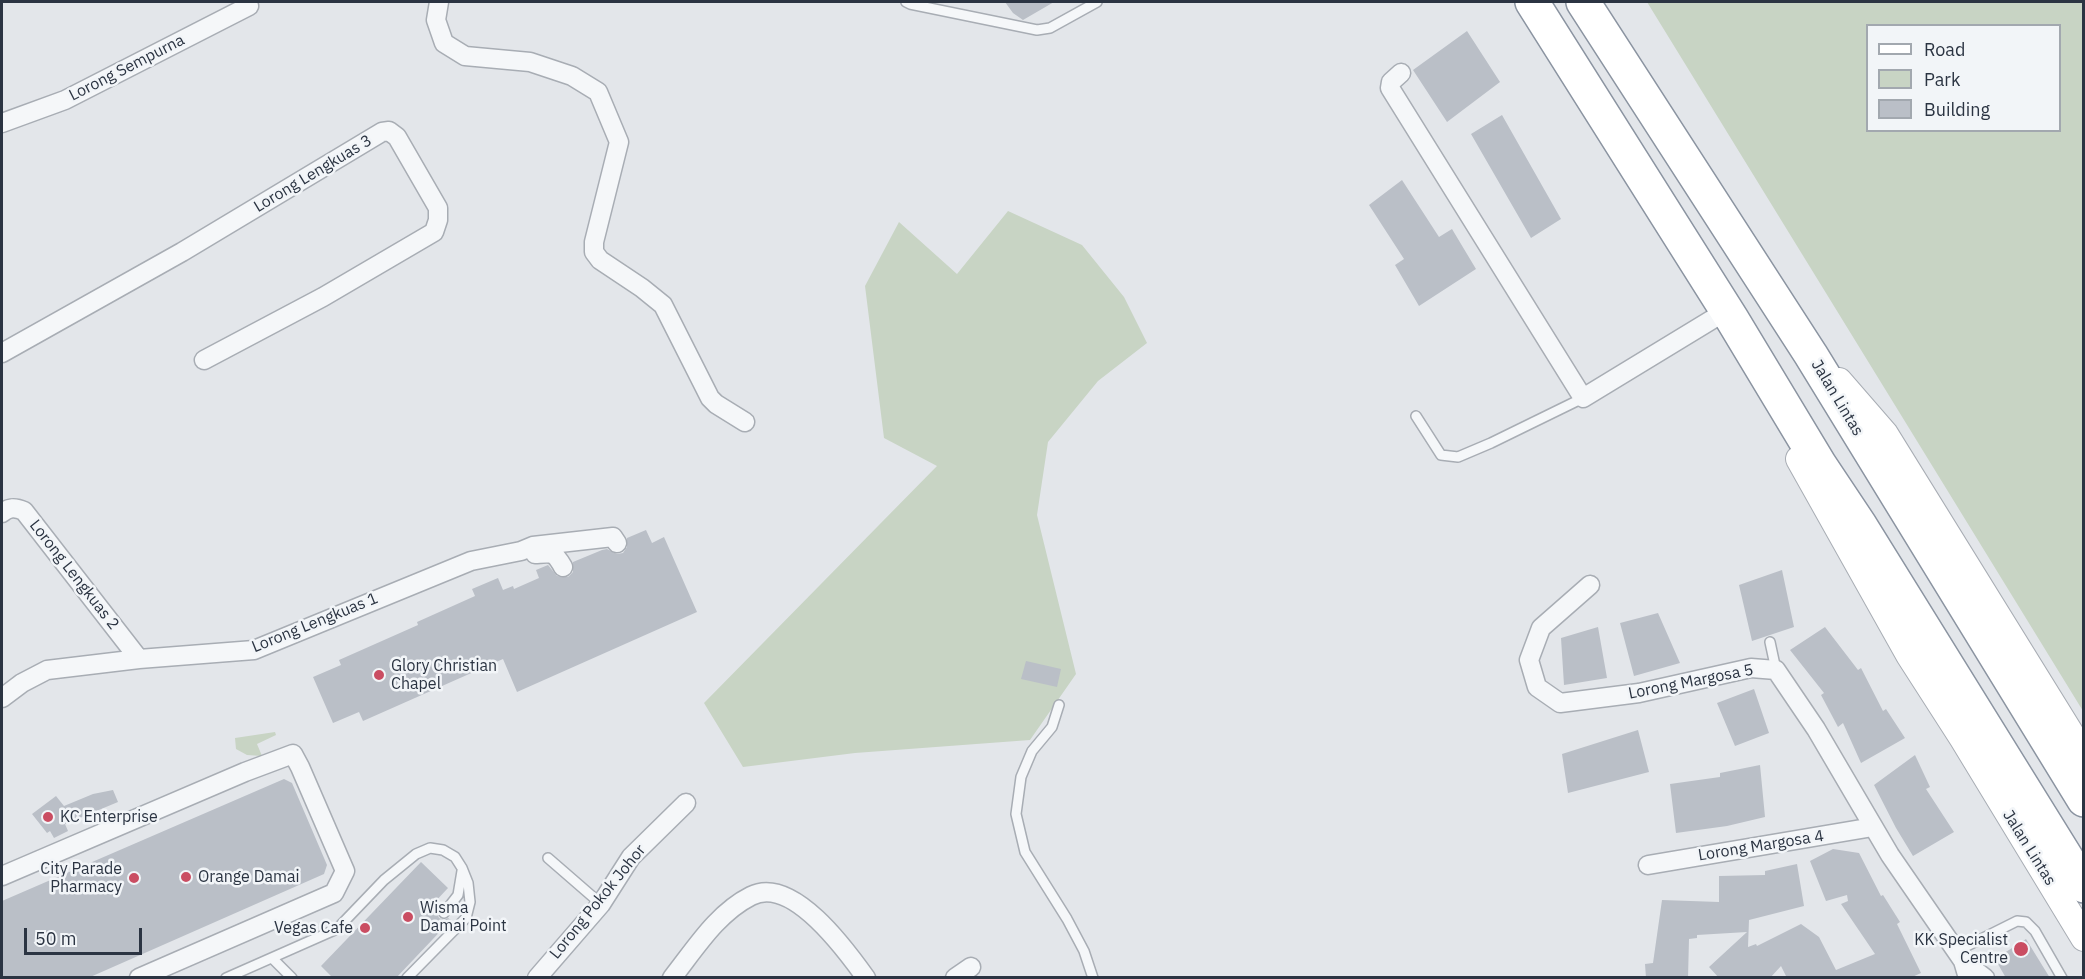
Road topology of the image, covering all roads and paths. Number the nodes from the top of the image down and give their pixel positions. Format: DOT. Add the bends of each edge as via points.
graph roads {
  1 [pos="440,2"];
  2 [pos="906,2"];
  3 [pos="1097,2"];
  4 [pos="1532,2"];
  5 [pos="1583,2"];
  6 [pos="249,6"];
  7 [pos="1401,73"];
  8 [pos="2,123"];
  9 [pos="1729,315"];
  10 [pos="2,353"];
  11 [pos="1811,355"];
  12 [pos="204,360"];
  13 [pos="1582,398"];
  14 [pos="1416,416"];
  15 [pos="745,422"];
  16 [pos="2,513"];
  17 [pos="617,543"];
  18 [pos="521,551"];
  19 [pos="563,567"];
  20 [pos="1590,585"];
  21 [pos="1770,642"];
  22 [pos="140,659"];
  23 [pos="1776,670"];
  24 [pos="2,698"];
  25 [pos="1059,705"];
  26 [pos="2084,755"];
  27 [pos="2084,800"];
  28 [pos="686,803"];
  29 [pos="1873,827"];
  30 [pos="548,858"];
  31 [pos="1648,865"];
  32 [pos="462,868"];
  33 [pos="2,876"];
  34 [pos="2084,886"];
  35 [pos="601,904"];
  36 [pos="444,913"];
  37 [pos="2084,938"];
  38 [pos="273,959"];
  39 [pos="1962,963"];
  40 [pos="970,967"];
  41 [pos="139,978"];
  42 [pos="226,978"];
  43 [pos="292,978"];
  44 [pos="407,978"];
  45 [pos="537,978"];
  46 [pos="672,978"];
  47 [pos="866,978"];
  48 [pos="955,978"];
  49 [pos="1093,978"];
  50 [pos="1985,978"];
  51 [pos="2062,978"];
  1 -- 15 [label="street" via="436,20 444,43 465,56 530,62 572,76 598,93 619,142 594,252 663,305 710,398"];
  2 -- 3 [label="lane" via="1037,30 1050,28"];
  4 -- 9 [label="highway, Jalan Lintas"];
  5 -- 11 [label="highway, Jalan Lintas"];
  6 -- 8 [label="street, Lorong Sempurna" via="65,100"];
  7 -- 13 [label="street" via="1390,88"];
  9 -- 13 [label="street"];
  9 -- 34 [label="highway, Jalan Lintas"];
  9 -- 37 [label="main road, Jalan Lintas" via="1746,367 1858,567"];
  10 -- 12 [label="street, Lorong Lengkuas 3" via="182,252 382,132 389,131 397,137 438,208 434,232"];
  11 -- 26 [label="main road" via="1885,434"];
  11 -- 27 [label="highway, Jalan Lintas"];
  13 -- 14 [label="lane" via="1458,457 1441,455"];
  16 -- 22 [label="street, Lorong Lengkuas 2" via="8,508 24,511"];
  17 -- 18 [label="street, Lorong Lengkuas 1" via="613,537 533,546"];
  18 -- 19 [label="street, Lorong Lengkuas 1" via="553,553"];
  18 -- 22 [label="street, Lorong Lengkuas 1" via="471,561 254,650"];
  20 -- 23 [label="street, Lorong Margosa 5" via="1541,628 1528,660 1537,687 1560,703 1639,693 1750,668"];
  21 -- 23 [label="lane"];
  22 -- 24 [label="street, Lorong Lengkuas 1" via="47,670"];
  23 -- 29 [label="street, Lorong Margosa 5" via="1816,729"];
  25 -- 49 [label="lane" via="1052,727 1032,751 1020,777 1016,814 1025,852 1067,919"];
  28 -- 35 [label="street, Lorong Pokok Johor" via="631,857"];
  29 -- 31 [label="street, Lorong Margosa 4"];
  29 -- 39 [label="street, Lorong Margosa 5"];
  30 -- 35 [label="lane"];
  32 -- 36 [label="lane" via="458,895"];
  32 -- 38 [label="lane" via="455,857 443,850 430,848 416,854 384,880 337,929"];
  32 -- 44 [label="lane" via="470,902 466,918"];
  33 -- 41 [label="street" via="293,754 345,871 334,893"];
  35 -- 45 [label="street, Lorong Pokok Johor"];
  38 -- 42 [label="lane"];
  38 -- 43 [label="lane"];
  39 -- 50 [label="street, Lorong Margosa 5"];
  39 -- 51 [label="lane" via="2017,921 2026,922"];
  40 -- 48 [label="street"];
  46 -- 47 [label="street" via="714,925 734,907 753,894 776,892 830,930"];
}
